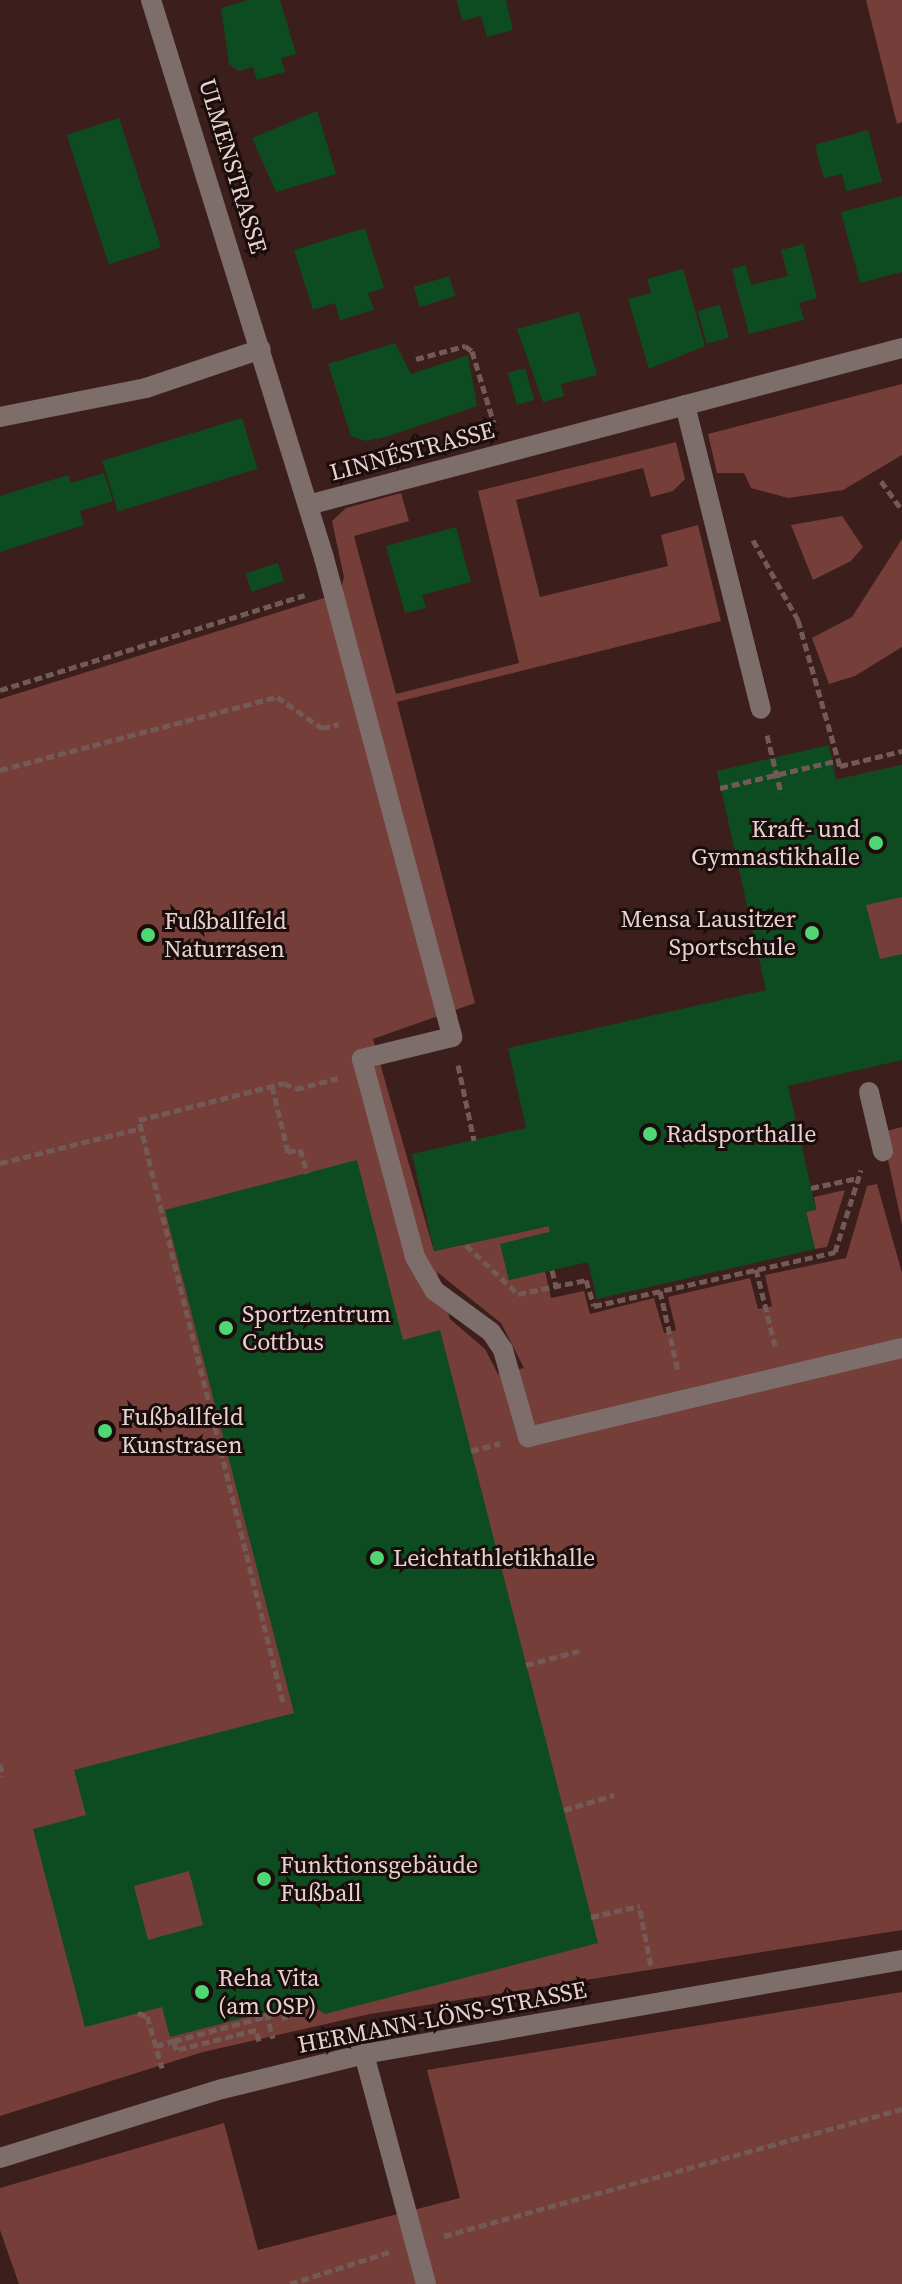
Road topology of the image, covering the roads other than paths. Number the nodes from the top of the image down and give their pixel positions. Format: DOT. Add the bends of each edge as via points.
graph roads {
  1 [pos="151,0"];
  2 [pos="902,348"];
  3 [pos="261,349"];
  4 [pos="685,405"];
  5 [pos="0,417"];
  6 [pos="308,505"];
  7 [pos="761,709"];
  8 [pos="869,1092"];
  9 [pos="883,1151"];
  10 [pos="902,1348"];
  11 [pos="902,1960"];
  12 [pos="364,2054"];
  13 [pos="0,2158"];
  14 [pos="426,2284"];
  1 -- 3 [label="street, ULMENSTRASSE"];
  2 -- 4 [label="street, LINNÉSTRASSE"];
  3 -- 5 [label="street" via="146,388"];
  3 -- 6 [label="street, LINNÉSTRASSE"];
  4 -- 6 [label="street, LINNÉSTRASSE"];
  4 -- 7 [label="street"];
  6 -- 10 [label="street" via="452,1037 362,1059 415,1257 435,1291 491,1332 503,1350 528,1437"];
  8 -- 9 [label="street"];
  11 -- 12 [label="street, HERMANN-LÖNS-STRASSE"];
  12 -- 13 [label="street, HERMANN-LÖNS-STRASSE" via="222,2089"];
  12 -- 14 [label="street"];
}
